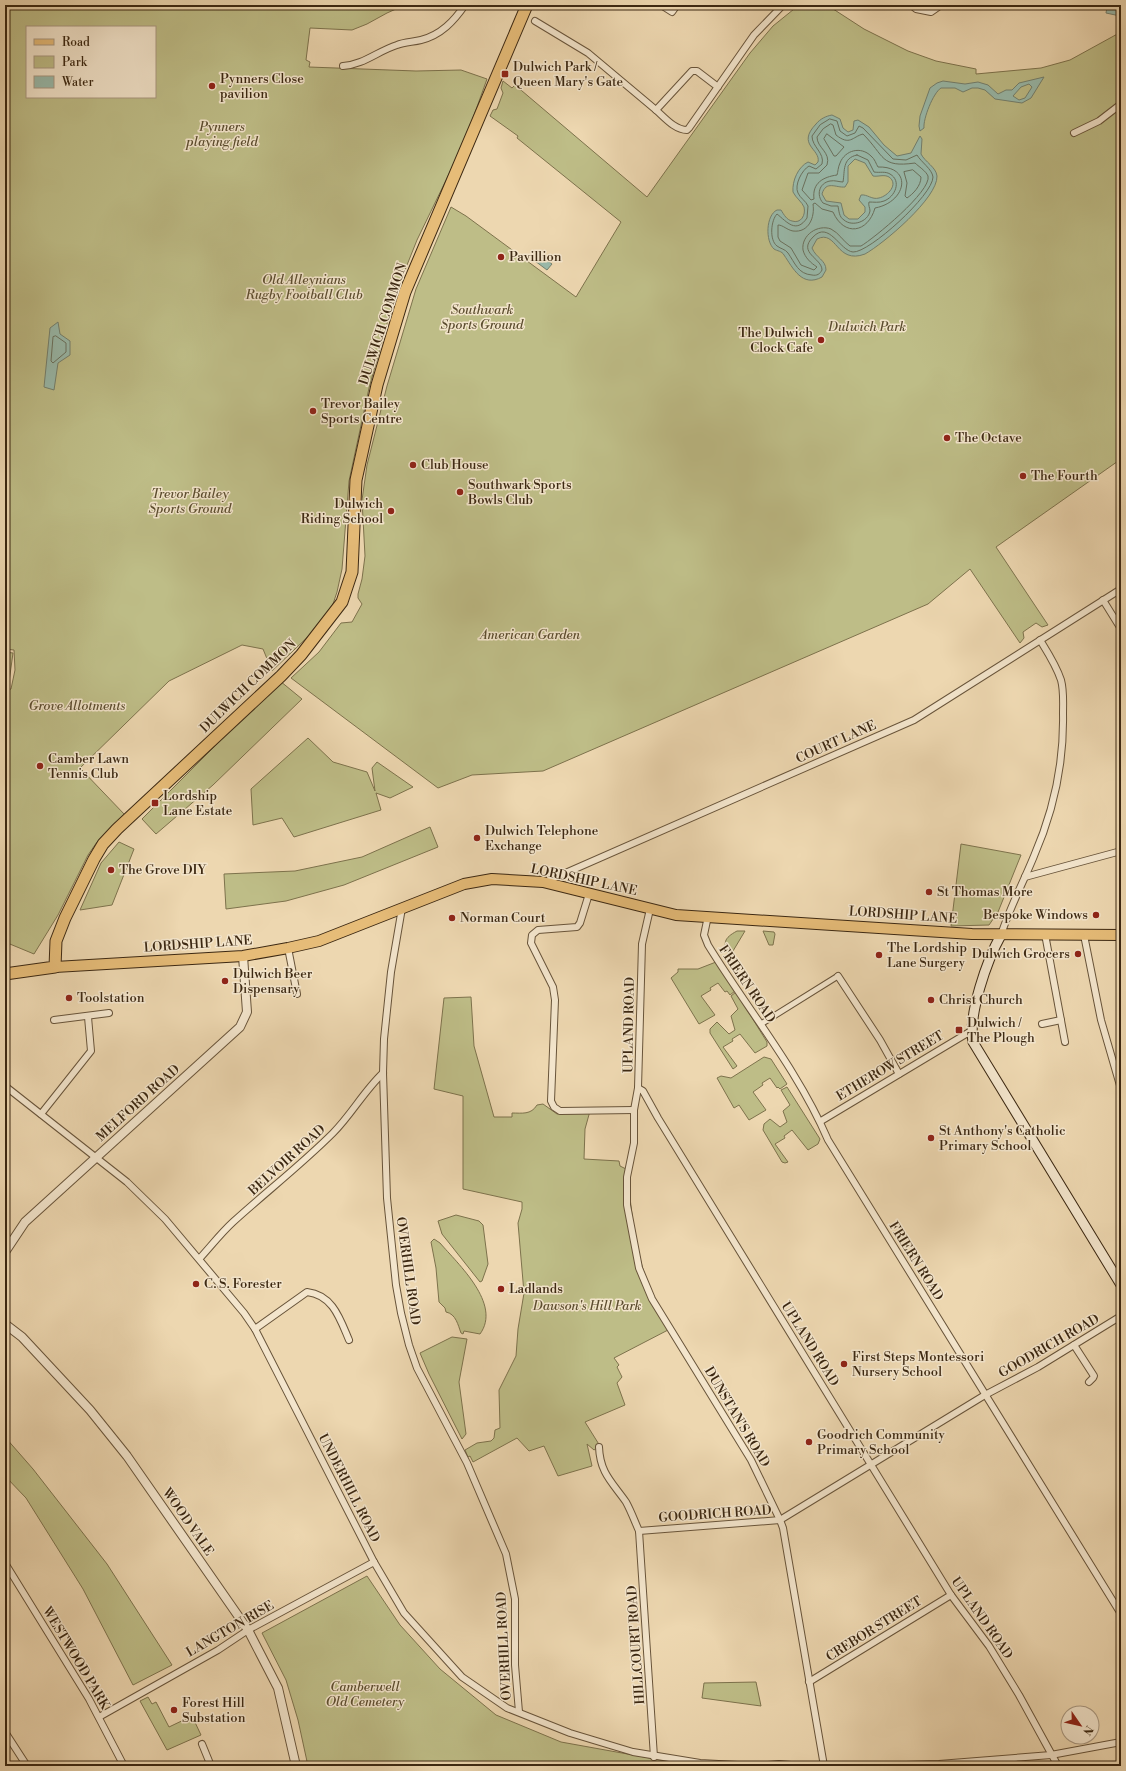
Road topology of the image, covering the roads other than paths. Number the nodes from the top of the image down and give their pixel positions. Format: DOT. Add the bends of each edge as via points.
graph roads {
  1 [pos="465,5"];
  2 [pos="527,5"];
  3 [pos="661,5"];
  4 [pos="677,5"];
  5 [pos="783,5"];
  6 [pos="911,5"];
  7 [pos="941,5"];
  8 [pos="535,21"];
  9 [pos="343,66"];
  10 [pos="718,87"];
  11 [pos="1121,104"];
  12 [pos="656,110"];
  13 [pos="1074,133"];
  14 [pos="1121,589"];
  15 [pos="1103,600"];
  16 [pos="1121,629"];
  17 [pos="1040,640"];
  18 [pos="1121,851"];
  19 [pos="1025,877"];
  20 [pos="543,882"];
  21 [pos="589,894"];
  22 [pos="402,908"];
  23 [pos="650,909"];
  24 [pos="708,916"];
  25 [pos="1046,934"];
  26 [pos="1001,935"];
  27 [pos="1084,935"];
  28 [pos="1121,935"];
  29 [pos="288,948"];
  30 [pos="243,956"];
  31 [pos="55,967"];
  32 [pos="5,974"];
  33 [pos="838,976"];
  34 [pos="297,994"];
  35 [pos="109,1013"];
  36 [pos="88,1017"];
  37 [pos="54,1020"];
  38 [pos="1061,1020"];
  39 [pos="760,1024"];
  40 [pos="1042,1024"];
  41 [pos="971,1031"];
  42 [pos="1065,1042"];
  43 [pos="383,1073"];
  44 [pos="899,1074"];
  45 [pos="5,1086"];
  46 [pos="638,1088"];
  47 [pos="1121,1089"];
  48 [pos="634,1110"];
  49 [pos="41,1114"];
  50 [pos="820,1121"];
  51 [pos="97,1157"];
  52 [pos="5,1252"];
  53 [pos="200,1258"];
  54 [pos="1121,1285"];
  55 [pos="1121,1316"];
  56 [pos="5,1324"];
  57 [pos="255,1329"];
  58 [pos="349,1340"];
  59 [pos="1074,1345"];
  60 [pos="1089,1382"];
  61 [pos="985,1395"];
  62 [pos="599,1446"];
  63 [pos="872,1465"];
  64 [pos="780,1520"];
  65 [pos="639,1531"];
  66 [pos="374,1562"];
  67 [pos="5,1563"];
  68 [pos="951,1595"];
  69 [pos="1121,1614"];
  70 [pos="248,1630"];
  71 [pos="809,1682"];
  72 [pos="518,1712"];
  73 [pos="99,1717"];
  74 [pos="5,1732"];
  75 [pos="1121,1742"];
  76 [pos="202,1744"];
  77 [pos="1051,1754"];
  78 [pos="654,1757"];
  79 [pos="939,1765"];
  80 [pos="27,1766"];
  81 [pos="124,1766"];
  82 [pos="211,1766"];
  83 [pos="296,1766"];
  84 [pos="757,1766"];
  85 [pos="803,1766"];
  86 [pos="824,1766"];
  87 [pos="872,1766"];
  88 [pos="1058,1766"];
  1 -- 9 [label="street" via="455,20 435,35 396,45 355,65"];
  2 -- 31 [label="highway, DULWICH COMMON" via="405,292 377,385 356,480 352,572 342,602 301,655 281,676 103,844 58,935"];
  3 -- 4 [label="street" via="672,12"];
  5 -- 10 [label="street" via="754,35"];
  6 -- 7 [label="street" via="916,9 931,12"];
  8 -- 12 [label="street" via="588,53"];
  10 -- 12 [label="street" via="692,71"];
  10 -- 12 [label="street" via="687,130 674,126"];
  11 -- 13 [label="street" via="1099,121"];
  14 -- 15 [label="street, COURT LANE"];
  15 -- 16 [label="street"];
  15 -- 17 [label="street, COURT LANE"];
  17 -- 19 [label="street" via="1052,660 1062,686 1063,747 1053,804"];
  17 -- 20 [label="street, COURT LANE" via="914,720"];
  18 -- 19 [label="street"];
  19 -- 26 [label="street" via="1006,917"];
  20 -- 21 [label="main road, LORDSHIP LANE"];
  20 -- 22 [label="main road, LORDSHIP LANE" via="492,879 468,883"];
  21 -- 23 [label="main road, LORDSHIP LANE"];
  21 -- 48 [label="street" via="577,927 538,930 532,935 531,943 553,987 555,1000 551,1101 560,1111"];
  22 -- 29 [label="main road, LORDSHIP LANE" via="319,941"];
  22 -- 43 [label="street, OVERHILL ROAD" via="384,1039"];
  23 -- 24 [label="main road, LORDSHIP LANE" via="676,915"];
  23 -- 46 [label="street, UPLAND ROAD" via="642,944"];
  24 -- 26 [label="main road, LORDSHIP LANE"];
  24 -- 39 [label="street, FRIERN ROAD" via="704,935 708,945"];
  25 -- 26 [label="main road, LORDSHIP LANE"];
  25 -- 27 [label="main road, LORDSHIP LANE"];
  25 -- 38 [label="street"];
  26 -- 41 [label="main road" via="994,948 974,1010"];
  27 -- 28 [label="main road, LORDSHIP LANE"];
  27 -- 47 [label="street" via="1101,1020"];
  29 -- 30 [label="main road, LORDSHIP LANE"];
  29 -- 34 [label="street"];
  30 -- 31 [label="main road, LORDSHIP LANE"];
  30 -- 51 [label="street, MELFORD ROAD" via="247,1012 240,1027"];
  31 -- 32 [label="highway, LORDSHIP LANE"];
  33 -- 39 [label="street"];
  33 -- 44 [label="street"];
  35 -- 36 [label="street"];
  36 -- 37 [label="street"];
  36 -- 49 [label="street" via="91,1051"];
  38 -- 40 [label="street"];
  38 -- 42 [label="street"];
  39 -- 50 [label="street, FRIERN ROAD" via="780,1052"];
  41 -- 44 [label="street, ETHEROW STREET"];
  41 -- 54 [label="main road" via="973,1042 994,1078"];
  43 -- 53 [label="street, BELVOIR ROAD" via="369,1086 334,1132 232,1223"];
  43 -- 72 [label="street, OVERHILL ROAD" via="387,1198 401,1313 408,1345 417,1368 467,1463 506,1554 515,1599"];
  44 -- 50 [label="street, ETHEROW STREET"];
  45 -- 49 [label="street, UNDERHILL ROAD"];
  46 -- 48 [label="street, DUNSTAN'S ROAD"];
  46 -- 63 [label="street, UPLAND ROAD" via="643,1091 760,1287"];
  48 -- 64 [label="street, DUNSTAN'S ROAD" via="634,1142 627,1177 627,1205 639,1268 652,1299 751,1460"];
  49 -- 51 [label="street, UNDERHILL ROAD"];
  50 -- 61 [label="street, FRIERN ROAD" via="828,1140"];
  51 -- 52 [label="street, MELFORD ROAD" via="25,1222"];
  51 -- 53 [label="street, UNDERHILL ROAD" via="164,1217"];
  53 -- 57 [label="street, UNDERHILL ROAD"];
  55 -- 59 [label="street, GOODRICH ROAD"];
  56 -- 70 [label="street, WOOD VALE" via="22,1337 90,1410 123,1450"];
  57 -- 58 [label="street" via="307,1292 326,1299 336,1312"];
  57 -- 66 [label="street, UNDERHILL ROAD"];
  59 -- 60 [label="street" via="1094,1376"];
  59 -- 61 [label="street, GOODRICH ROAD"];
  61 -- 63 [label="street, GOODRICH ROAD"];
  61 -- 69 [label="street, FRIERN ROAD"];
  62 -- 65 [label="street" via="599,1461 612,1485 626,1503"];
  63 -- 64 [label="street, GOODRICH ROAD"];
  63 -- 68 [label="street, UPLAND ROAD"];
  64 -- 65 [label="street, GOODRICH ROAD"];
  64 -- 71 [label="street, DUNSTAN'S ROAD"];
  65 -- 78 [label="street, HILLCOURT ROAD"];
  66 -- 70 [label="street, LANGTON RISE"];
  66 -- 72 [label="street, UNDERHILL ROAD" via="404,1613 462,1677 507,1708"];
  67 -- 73 [label="street, WESTWOOD PARK"];
  68 -- 71 [label="street, CREBOR STREET"];
  68 -- 77 [label="street, UPLAND ROAD" via="989,1646"];
  70 -- 73 [label="street, LANGTON RISE" via="218,1650"];
  70 -- 83 [label="street, WOOD VALE" via="278,1688"];
  71 -- 86 [label="street, DUNSTAN'S ROAD"];
  72 -- 78 [label="street, UNDERHILL ROAD" via="570,1733"];
  73 -- 81 [label="street, WESTWOOD PARK"];
  74 -- 80 [label="street"];
  75 -- 77 [label="street"];
  76 -- 82 [label="street"];
  77 -- 79 [label="street"];
  77 -- 88 [label="street, UPLAND ROAD"];
  78 -- 84 [label="street, UNDERHILL ROAD"];
  79 -- 87 [label="street"];
  84 -- 85 [label="street, UNDERHILL ROAD"];
}
